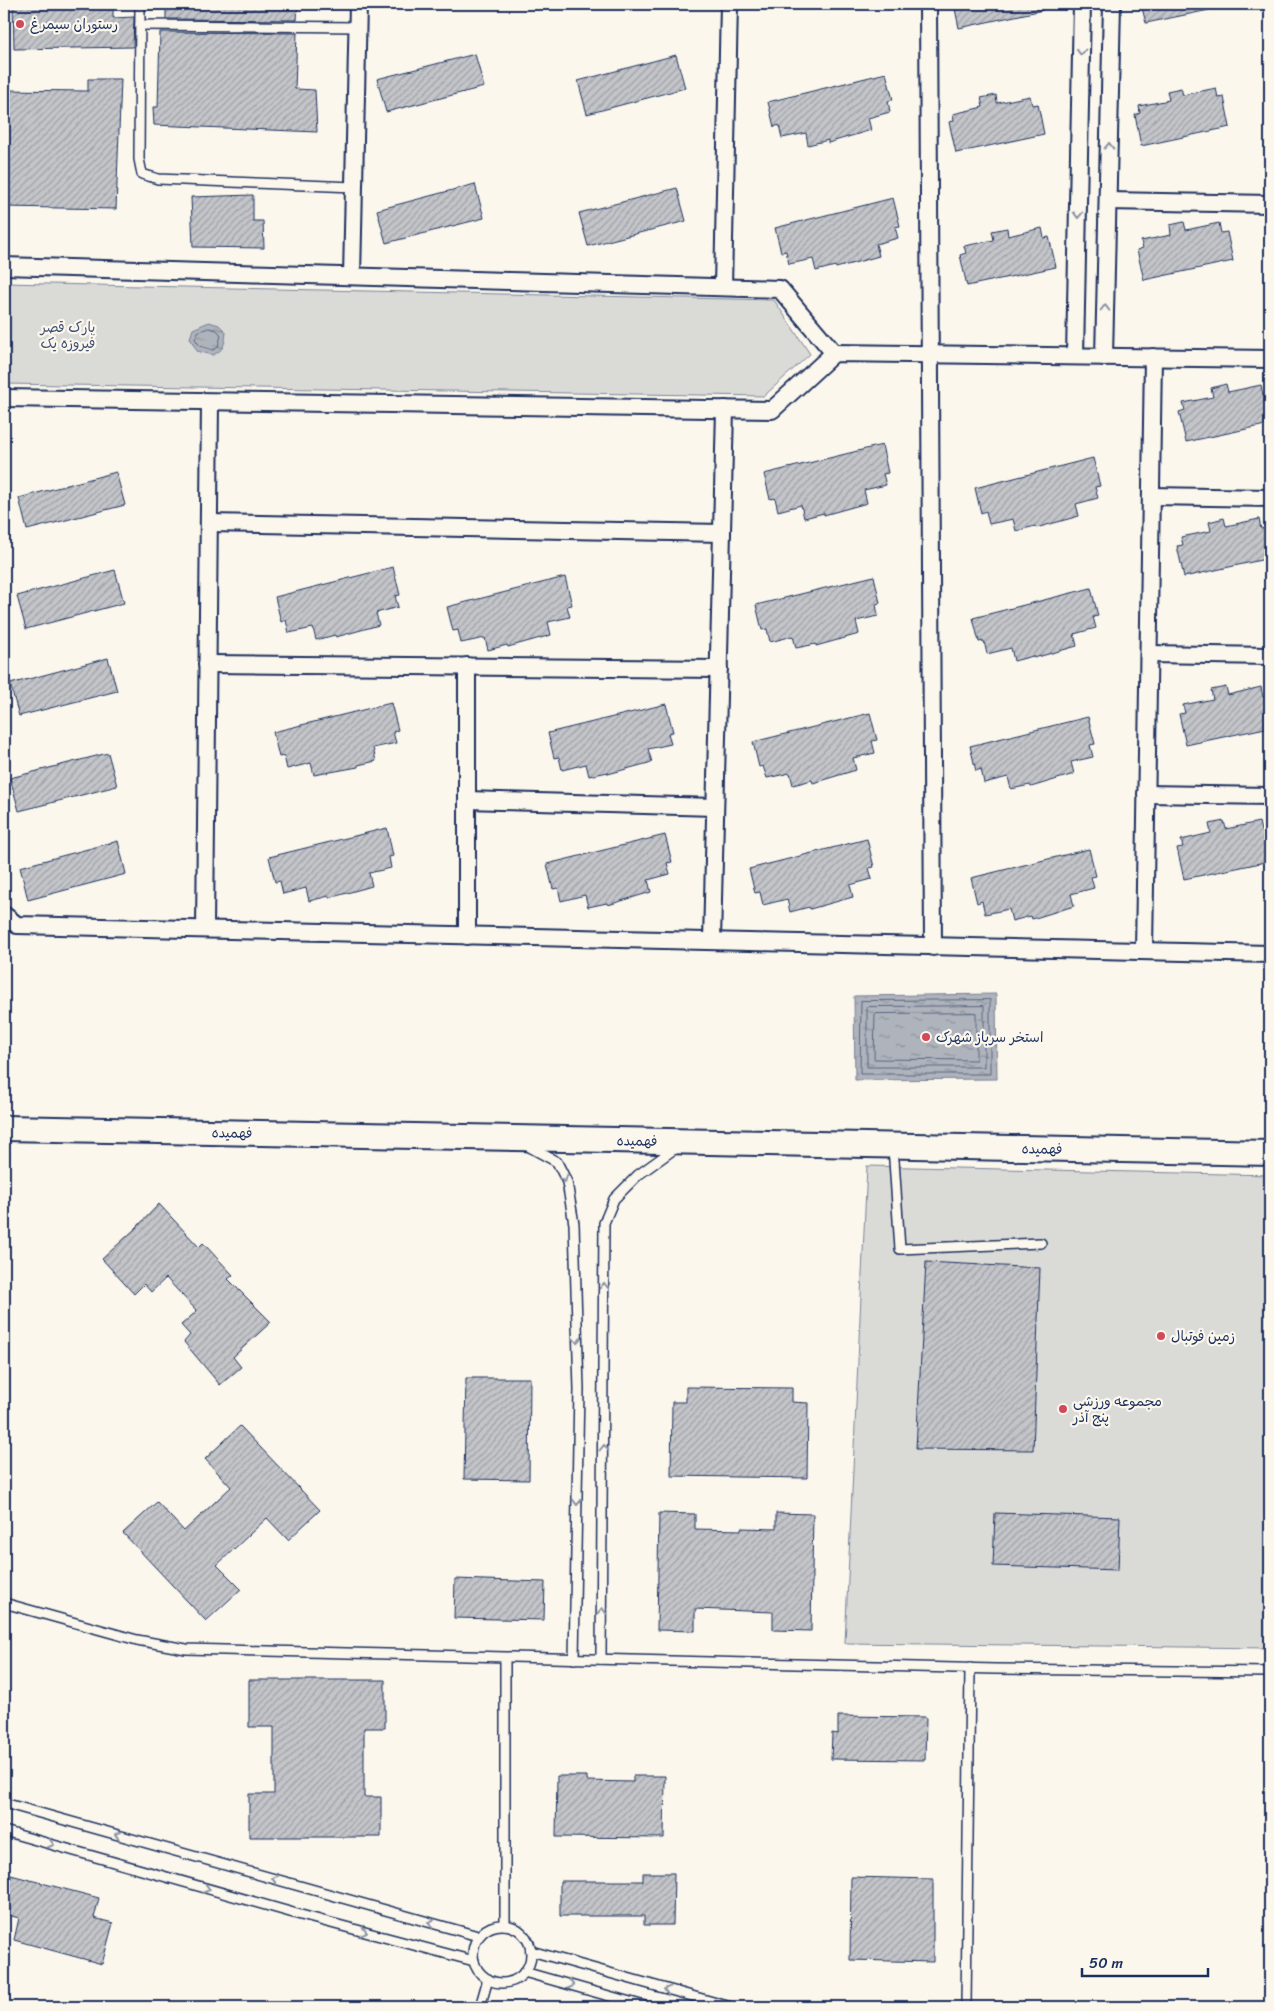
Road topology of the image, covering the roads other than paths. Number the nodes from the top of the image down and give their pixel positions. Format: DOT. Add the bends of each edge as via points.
graph roads {
  1 [pos="140,4"];
  2 [pos="358,4"];
  3 [pos="729,4"];
  4 [pos="928,4"];
  5 [pos="1082,4"];
  6 [pos="1112,4"];
  7 [pos="140,25"];
  8 [pos="357,28"];
  9 [pos="354,188"];
  10 [pos="1108,201"];
  11 [pos="1270,204"];
  12 [pos="4,266"];
  13 [pos="352,276"];
  14 [pos="722,288"];
  15 [pos="834,353"];
  16 [pos="930,354"];
  17 [pos="1075,356"];
  18 [pos="1104,357"];
  19 [pos="1154,357"];
  20 [pos="1270,359"];
  21 [pos="4,398"];
  22 [pos="210,403"];
  23 [pos="725,409"];
  24 [pos="1151,496"];
  25 [pos="1270,498"];
  26 [pos="209,523"];
  27 [pos="722,533"];
  28 [pos="1149,654"];
  29 [pos="1270,656"];
  30 [pos="207,664"];
  31 [pos="467,666"];
  32 [pos="719,669"];
  33 [pos="1146,794"];
  34 [pos="1270,796"];
  35 [pos="467,800"];
  36 [pos="716,806"];
  37 [pos="4,914"];
  38 [pos="205,930"];
  39 [pos="467,936"];
  40 [pos="712,941"];
  41 [pos="933,947"];
  42 [pos="1144,951"];
  43 [pos="1270,954"];
  44 [pos="4,1128"];
  45 [pos="515,1138"];
  46 [pos="685,1142"];
  47 [pos="893,1146"];
  48 [pos="1270,1153"];
  49 [pos="1041,1243"];
  50 [pos="4,1603"];
  51 [pos="505,1658"];
  52 [pos="574,1659"];
  53 [pos="601,1659"];
  54 [pos="970,1668"];
  55 [pos="1270,1672"];
  56 [pos="4,1803"];
  57 [pos="4,1831"];
  58 [pos="505,1925"];
  59 [pos="478,1936"];
  60 [pos="531,1951"];
  61 [pos="474,1961"];
  62 [pos="524,1972"];
  63 [pos="488,1979"];
  64 [pos="480,2007"];
  65 [pos="648,2007"];
  66 [pos="731,2007"];
  67 [pos="966,2007"];
  1 -- 7 [label="lane"];
  2 -- 8 [label="street"];
  3 -- 14 [label="street"];
  4 -- 16 [label="street"];
  5 -- 17 [label="street, one-way"];
  10 -- 6 [label="street, one-way"];
  7 -- 8 [label="lane"];
  7 -- 9 [label="lane" via="139,159 142,174 158,179"];
  8 -- 9 [label="street"];
  9 -- 13 [label="street"];
  10 -- 11 [label="street"];
  18 -- 10 [label="street, one-way"];
  12 -- 13 [label="street"];
  13 -- 14 [label="street"];
  14 -- 15 [label="street" via="780,289"];
  15 -- 16 [label="street"];
  15 -- 23 [label="street" via="772,410"];
  16 -- 17 [label="street"];
  16 -- 41 [label="street"];
  17 -- 18 [label="street"];
  18 -- 19 [label="street"];
  19 -- 20 [label="street"];
  19 -- 24 [label="street"];
  21 -- 22 [label="street"];
  22 -- 23 [label="street"];
  22 -- 26 [label="street"];
  23 -- 27 [label="street"];
  24 -- 25 [label="street"];
  24 -- 28 [label="street"];
  26 -- 27 [label="street"];
  26 -- 30 [label="street"];
  27 -- 32 [label="street"];
  28 -- 29 [label="street"];
  28 -- 33 [label="street"];
  30 -- 31 [label="street"];
  30 -- 38 [label="street"];
  31 -- 32 [label="street"];
  31 -- 35 [label="street"];
  32 -- 36 [label="street"];
  33 -- 34 [label="street"];
  33 -- 42 [label="street"];
  35 -- 36 [label="street"];
  35 -- 39 [label="street"];
  36 -- 40 [label="street"];
  37 -- 38 [label="street" via="17,925"];
  38 -- 39 [label="street"];
  39 -- 40 [label="street"];
  40 -- 41 [label="street"];
  41 -- 42 [label="street"];
  42 -- 43 [label="street"];
  44 -- 45 [label="main road, فهمیده"];
  45 -- 46 [label="main road, فهمیده"];
  45 -- 52 [label="lane, one-way" via="557,1162 567,1182 574,1224 579,1389"];
  46 -- 47 [label="main road, فهمیده"];
  53 -- 46 [label="lane, one-way" via="604,1222 614,1199 638,1175"];
  47 -- 48 [label="main road, فهمیده"];
  47 -- 49 [label="lane" via="900,1249"];
  50 -- 51 [label="lane" via="137,1640 186,1649"];
  51 -- 52 [label="lane"];
  51 -- 58 [label="lane"];
  52 -- 53 [label="lane"];
  53 -- 54 [label="lane"];
  54 -- 55 [label="lane"];
  54 -- 67 [label="lane"];
  59 -- 56 [label="lane, one-way"];
  57 -- 61 [label="lane, one-way"];
  58 -- 59 [label="lane" via="486,1929"];
  58 -- 60 [label="lane" via="522,1933"];
  59 -- 61 [label="lane" via="474,1944"];
  60 -- 62 [label="lane"];
  66 -- 60 [label="lane, one-way"];
  61 -- 63 [label="lane" via="476,1968"];
  62 -- 63 [label="lane" via="507,1982"];
  62 -- 65 [label="lane, one-way"];
  63 -- 64 [label="lane"];
}
